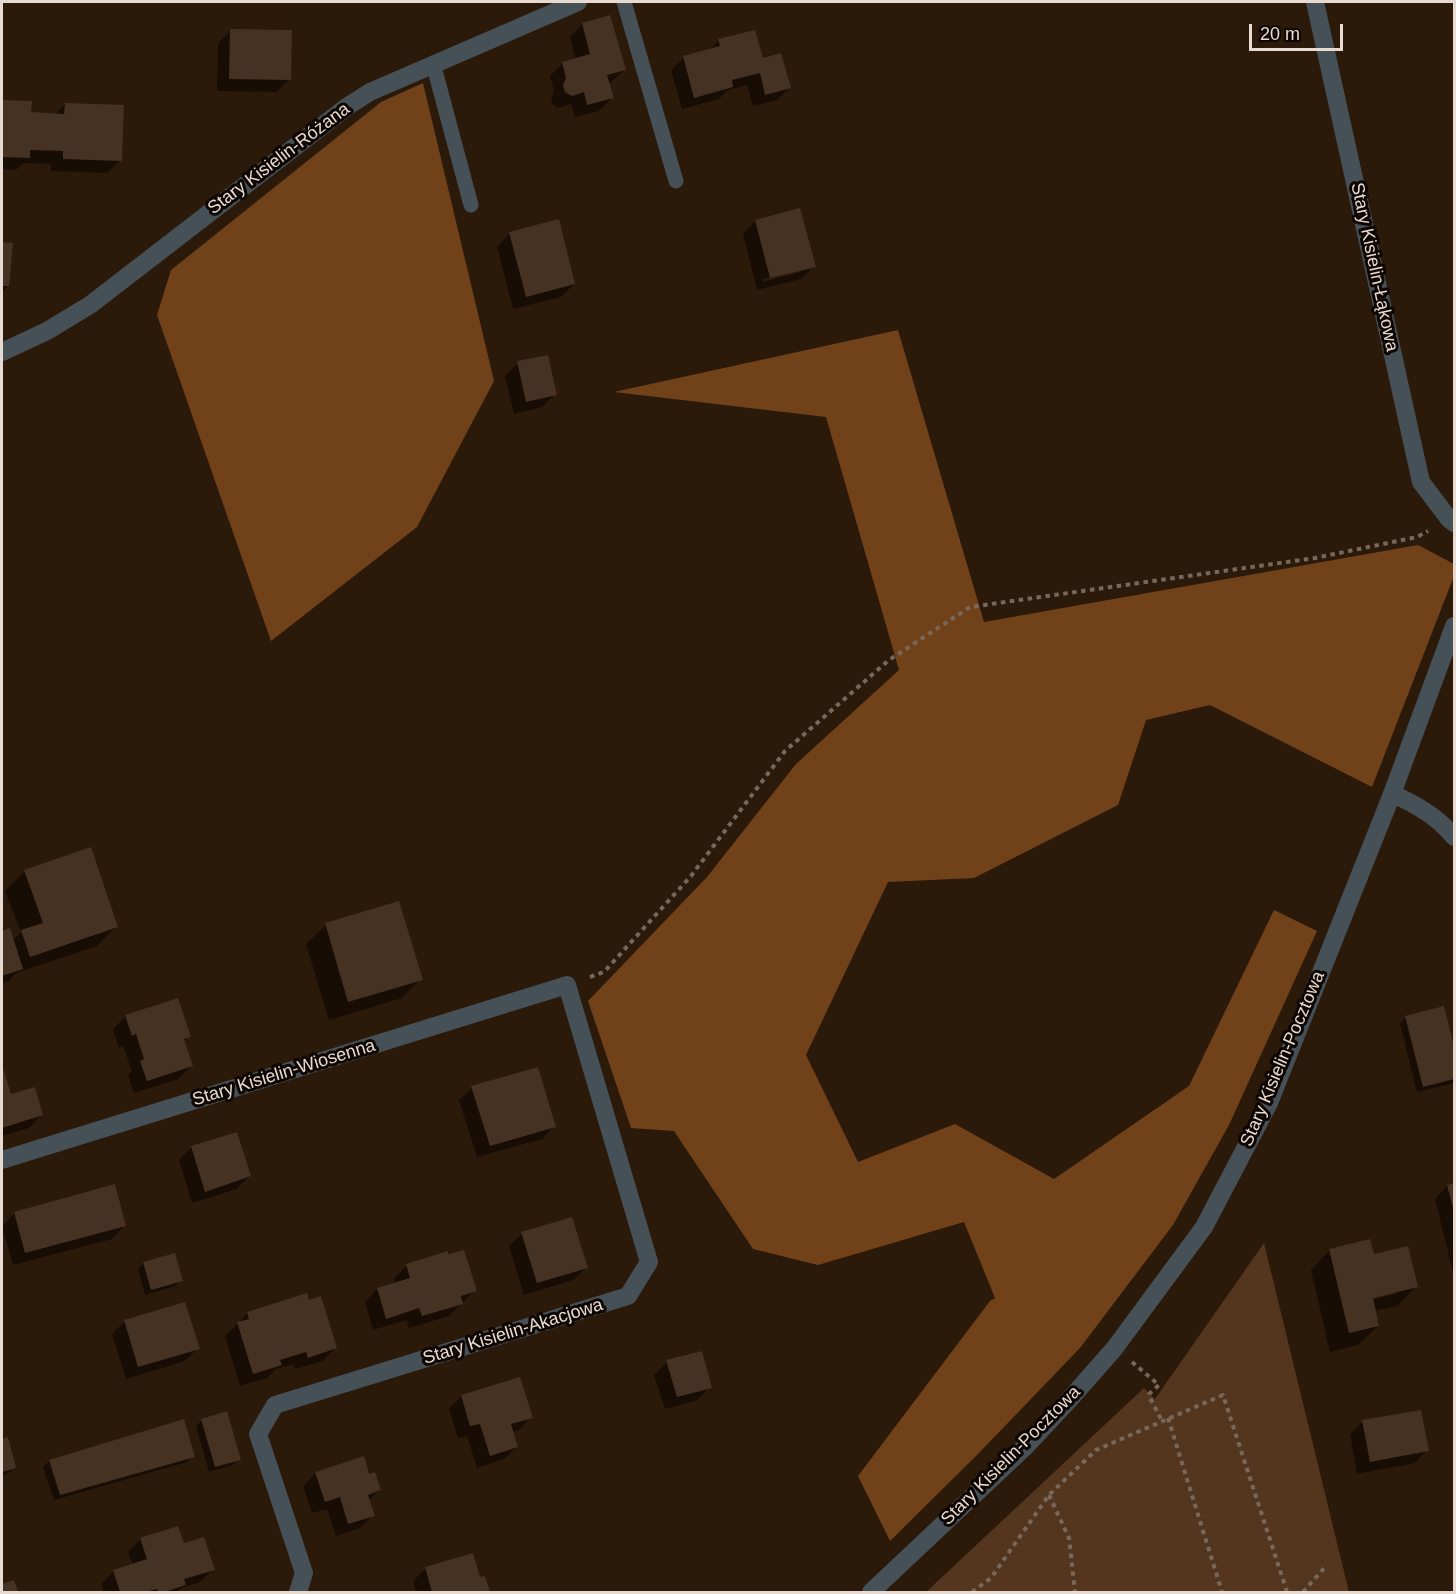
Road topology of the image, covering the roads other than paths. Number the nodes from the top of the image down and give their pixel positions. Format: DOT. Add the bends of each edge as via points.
graph roads {
  1 [pos="624,2"];
  2 [pos="1315,2"];
  3 [pos="566,4"];
  4 [pos="433,63"];
  5 [pos="676,181"];
  6 [pos="471,205"];
  7 [pos="2,352"];
  8 [pos="1452,521"];
  9 [pos="1455,626"];
  10 [pos="1392,794"];
  11 [pos="1455,837"];
  12 [pos="567,986"];
  13 [pos="2,1160"];
  14 [pos="298,1593"];
  15 [pos="871,1593"];
  1 -- 5 [label="lane"];
  2 -- 8 [label="street, Stary Kisielin-Łąkowa" via="1422,482"];
  3 -- 4 [label="street, Stary Kisielin-Różana"];
  4 -- 6 [label="lane"];
  4 -- 7 [label="street, Stary Kisielin-Różana" via="348,106 90,305"];
  9 -- 10 [label="street, Stary Kisielin-Pocztowa"];
  10 -- 11 [label="street" via="1443,823"];
  10 -- 15 [label="street, Stary Kisielin-Pocztowa" via="1269,1103 1204,1227 1114,1349 1069,1400"];
  12 -- 13 [label="street, Stary Kisielin-Wiosenna"];
  12 -- 14 [label="street, Stary Kisielin-Akacjowa" via="649,1262 628,1296 275,1405 258,1434 304,1573"];
}
